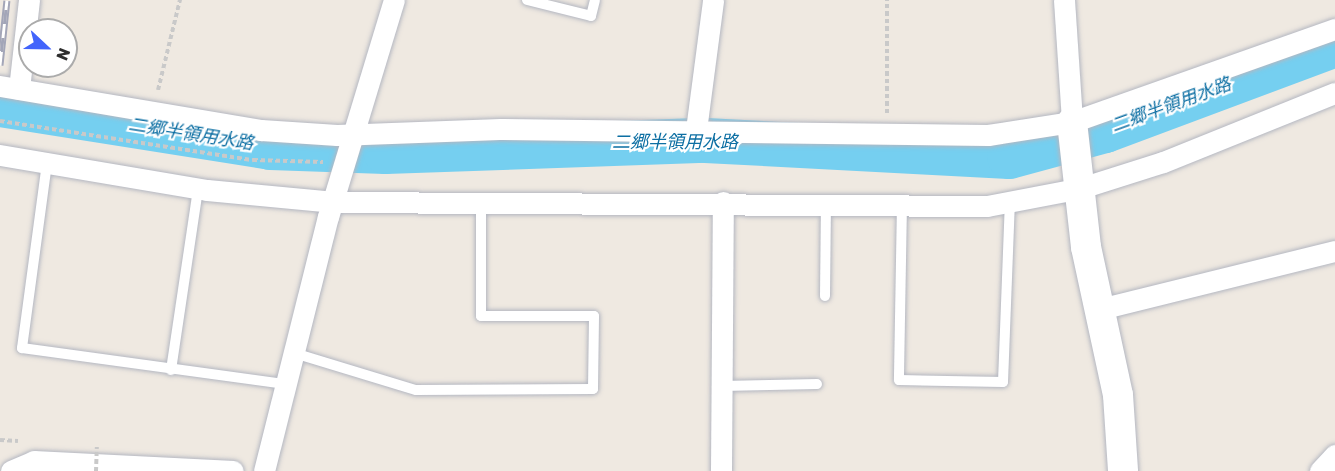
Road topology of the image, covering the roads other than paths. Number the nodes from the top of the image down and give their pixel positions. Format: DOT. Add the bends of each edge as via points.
graph roads {
  1 [pos="30,0"];
  2 [pos="394,0"];
  3 [pos="527,0"];
  4 [pos="595,0"];
  5 [pos="713,0"];
  6 [pos="1065,0"];
  7 [pos="1335,29"];
  8 [pos="9,88"];
  9 [pos="1335,93"];
  10 [pos="1072,122"];
  11 [pos="696,130"];
  12 [pos="356,136"];
  13 [pos="0,155"];
  14 [pos="47,163"];
  15 [pos="1081,188"];
  16 [pos="198,189"];
  17 [pos="337,192"];
  18 [pos="481,201"];
  19 [pos="723,202"];
  20 [pos="826,202"];
  21 [pos="1010,202"];
  22 [pos="902,203"];
  23 [pos="1335,251"];
  24 [pos="825,296"];
  25 [pos="1100,309"];
  26 [pos="294,353"];
  27 [pos="171,370"];
  28 [pos="286,384"];
  29 [pos="817,384"];
  30 [pos="722,386"];
  31 [pos="1335,455"];
  32 [pos="11,471"];
  33 [pos="233,471"];
  34 [pos="264,471"];
  35 [pos="721,471"];
  36 [pos="1123,471"];
  37 [pos="1320,471"];
  1 -- 8 [label="street"];
  2 -- 12 [label="street"];
  3 -- 4 [label="lane" via="591,16"];
  5 -- 11 [label="street"];
  6 -- 10 [label="street"];
  7 -- 10 [label="street"];
  8 -- 12 [label="street" via="261,130"];
  9 -- 15 [label="street" via="1163,162"];
  10 -- 11 [label="street" via="988,135"];
  10 -- 15 [label="street"];
  11 -- 12 [label="street"];
  12 -- 17 [label="street"];
  13 -- 14 [label="street"];
  14 -- 16 [label="street"];
  14 -- 27 [label="lane" via="22,348"];
  15 -- 21 [label="street"];
  15 -- 25 [label="street"];
  16 -- 17 [label="street"];
  16 -- 27 [label="lane"];
  17 -- 18 [label="street"];
  17 -- 26 [label="street"];
  18 -- 19 [label="street"];
  18 -- 26 [label="lane" via="481,316 594,316 593,388 416,390"];
  19 -- 20 [label="street"];
  19 -- 30 [label="street"];
  20 -- 22 [label="street"];
  20 -- 24 [label="lane"];
  21 -- 22 [label="street"];
  21 -- 22 [label="lane" via="1003,382 899,380"];
  23 -- 25 [label="street"];
  25 -- 36 [label="street" via="1118,395"];
  26 -- 28 [label="street"];
  27 -- 28 [label="lane"];
  28 -- 34 [label="street"];
  29 -- 30 [label="lane"];
  30 -- 35 [label="street"];
  31 -- 37 [label="street"];
  32 -- 33 [label="street" via="34,461"];
}
